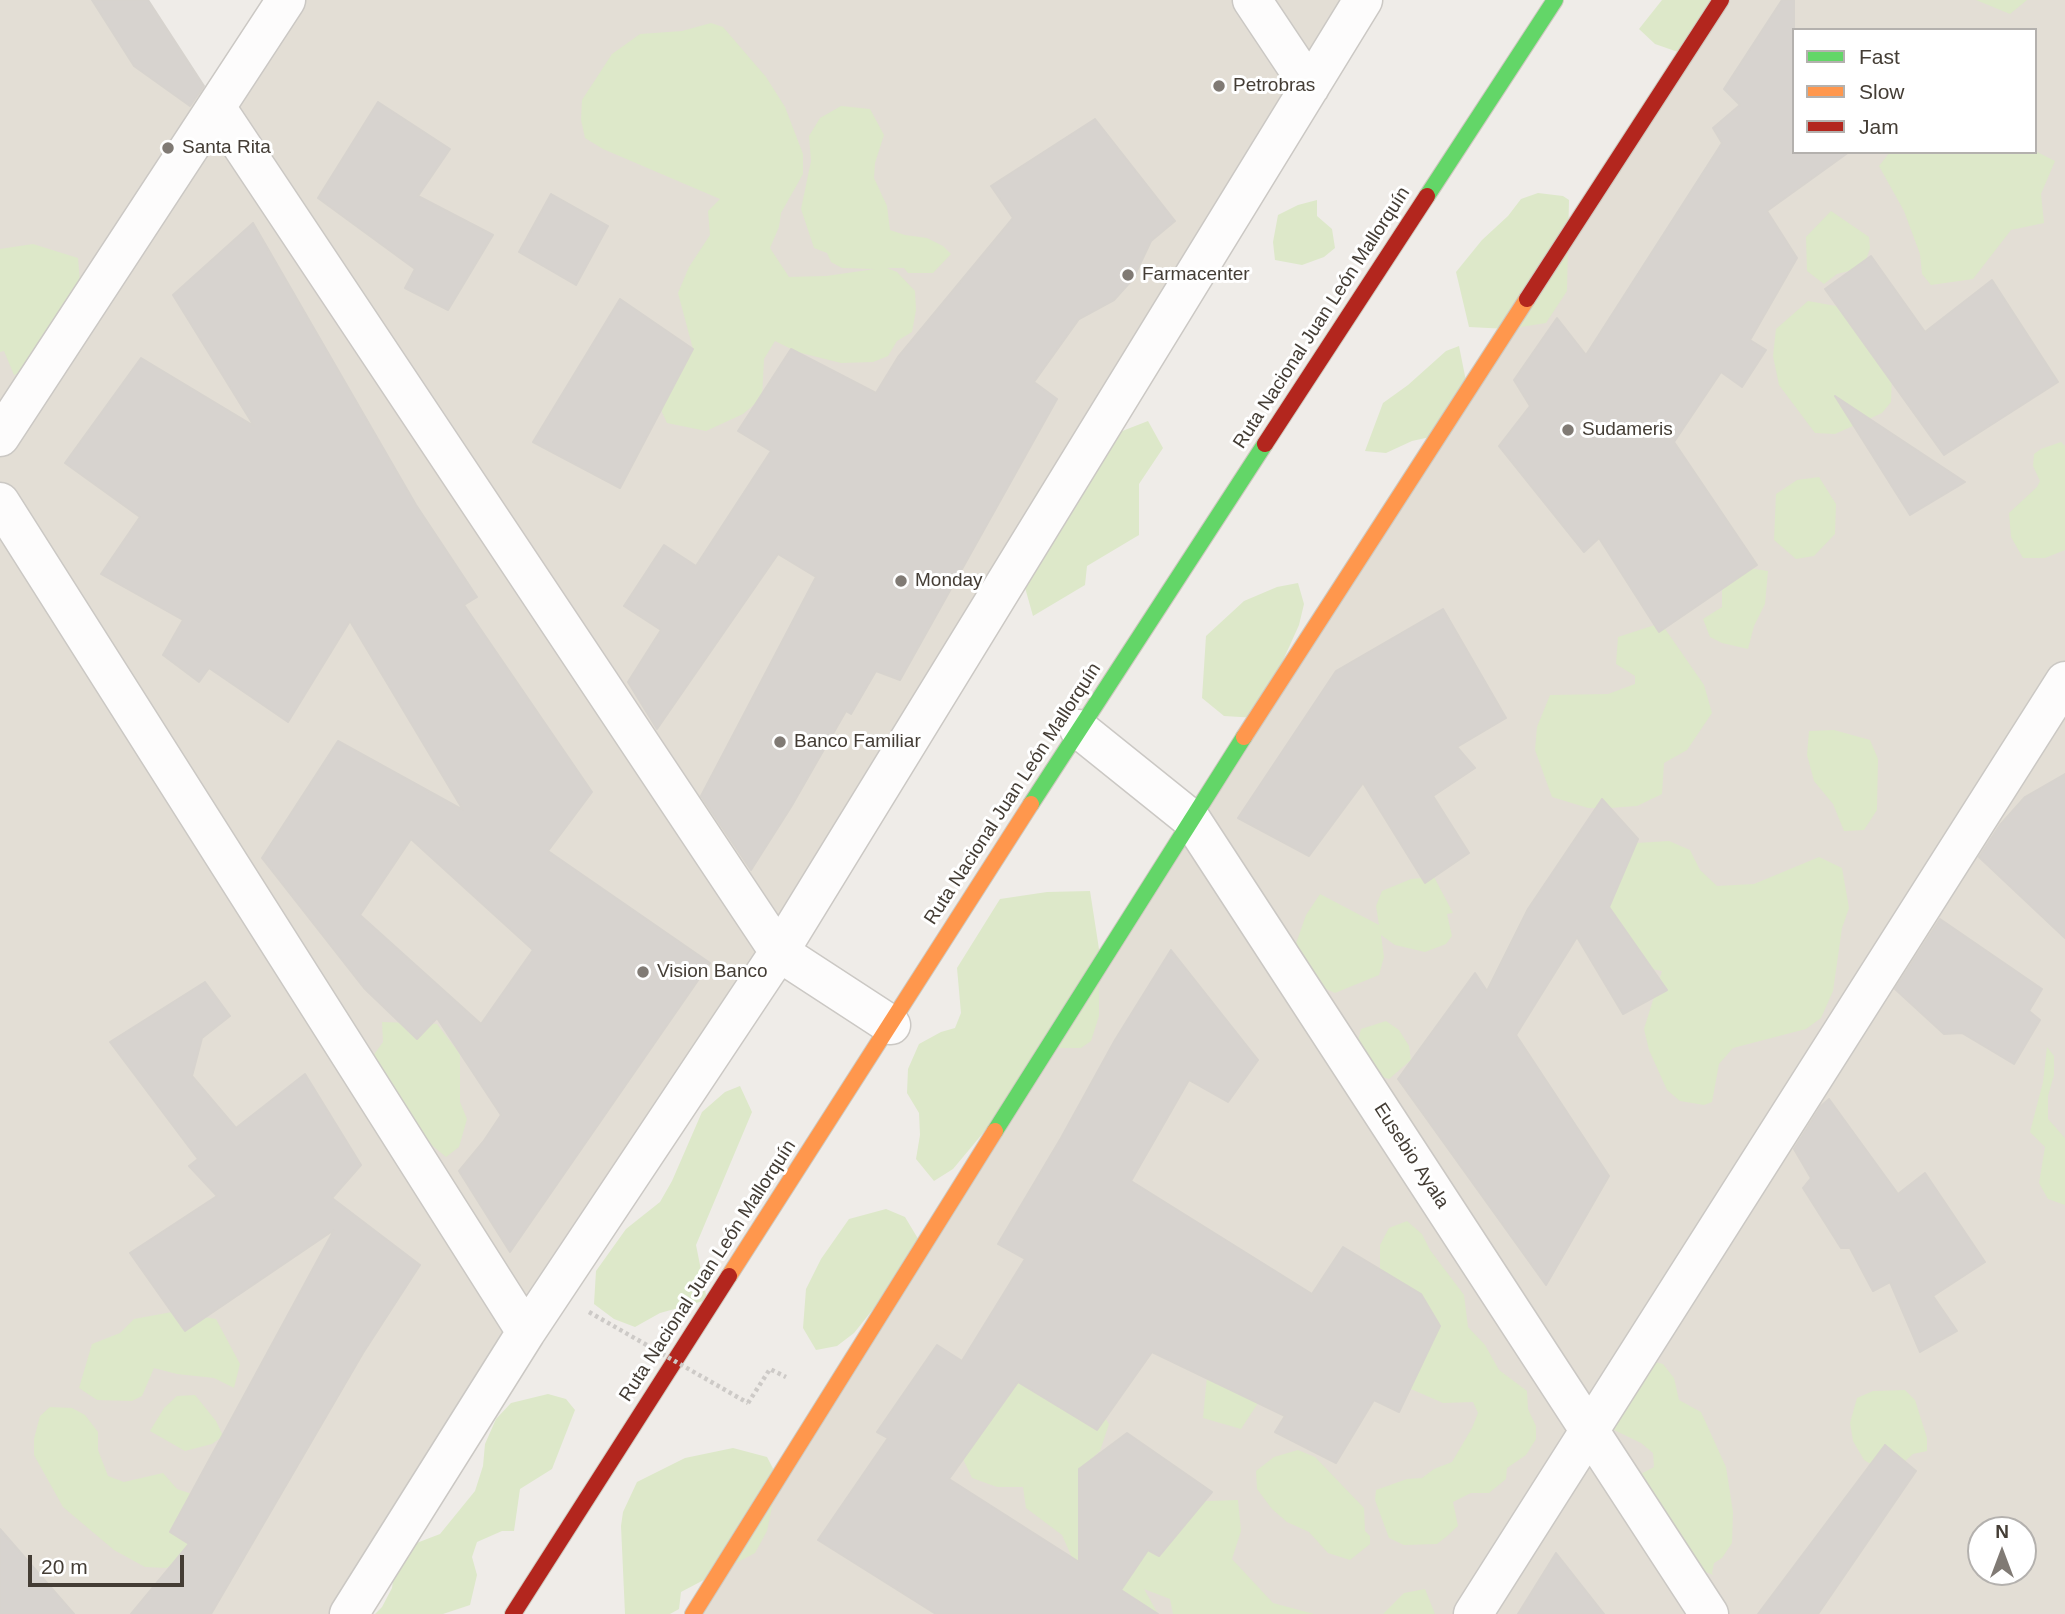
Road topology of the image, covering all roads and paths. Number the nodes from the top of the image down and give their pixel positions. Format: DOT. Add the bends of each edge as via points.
graph roads {
  1 [pos="286,0"];
  2 [pos="1252,0"];
  3 [pos="1363,0"];
  4 [pos="1555,0"];
  5 [pos="1721,0"];
  6 [pos="1310,86"];
  7 [pos="216,107"];
  8 [pos="0,437"];
  9 [pos="0,502"];
  10 [pos="2065,681"];
  11 [pos="1079,729"];
  12 [pos="1191,819"];
  13 [pos="779,952"];
  14 [pos="891,1025"];
  15 [pos="589,1312"];
  16 [pos="526,1332"];
  17 [pos="770,1369"];
  18 [pos="1590,1431"];
  19 [pos="349,1614"];
  20 [pos="513,1614"];
  21 [pos="693,1614"];
  22 [pos="1473,1614"];
  23 [pos="1709,1614"];
  1 -- 7 [label="street"];
  2 -- 6 [label="street"];
  3 -- 6 [label="street"];
  4 -- 11 [label="main road, Ruta Nacional Juan León Mallorquín"];
  5 -- 12 [label="main road"];
  6 -- 13 [label="street"];
  7 -- 8 [label="street"];
  7 -- 13 [label="street"];
  9 -- 16 [label="street"];
  10 -- 18 [label="street"];
  11 -- 12 [label="street, Eusebio Ayala"];
  11 -- 14 [label="main road, Ruta Nacional Juan León Mallorquín"];
  12 -- 18 [label="street, Eusebio Ayala"];
  12 -- 21 [label="main road"];
  13 -- 14 [label="street"];
  13 -- 16 [label="street"];
  14 -- 20 [label="main road, Ruta Nacional Juan León Mallorquín"];
  15 -- 17 [label="path, bridge" via="748,1403"];
  16 -- 19 [label="street"];
  18 -- 22 [label="street"];
  18 -- 23 [label="street, Eusebio Ayala"];
}
